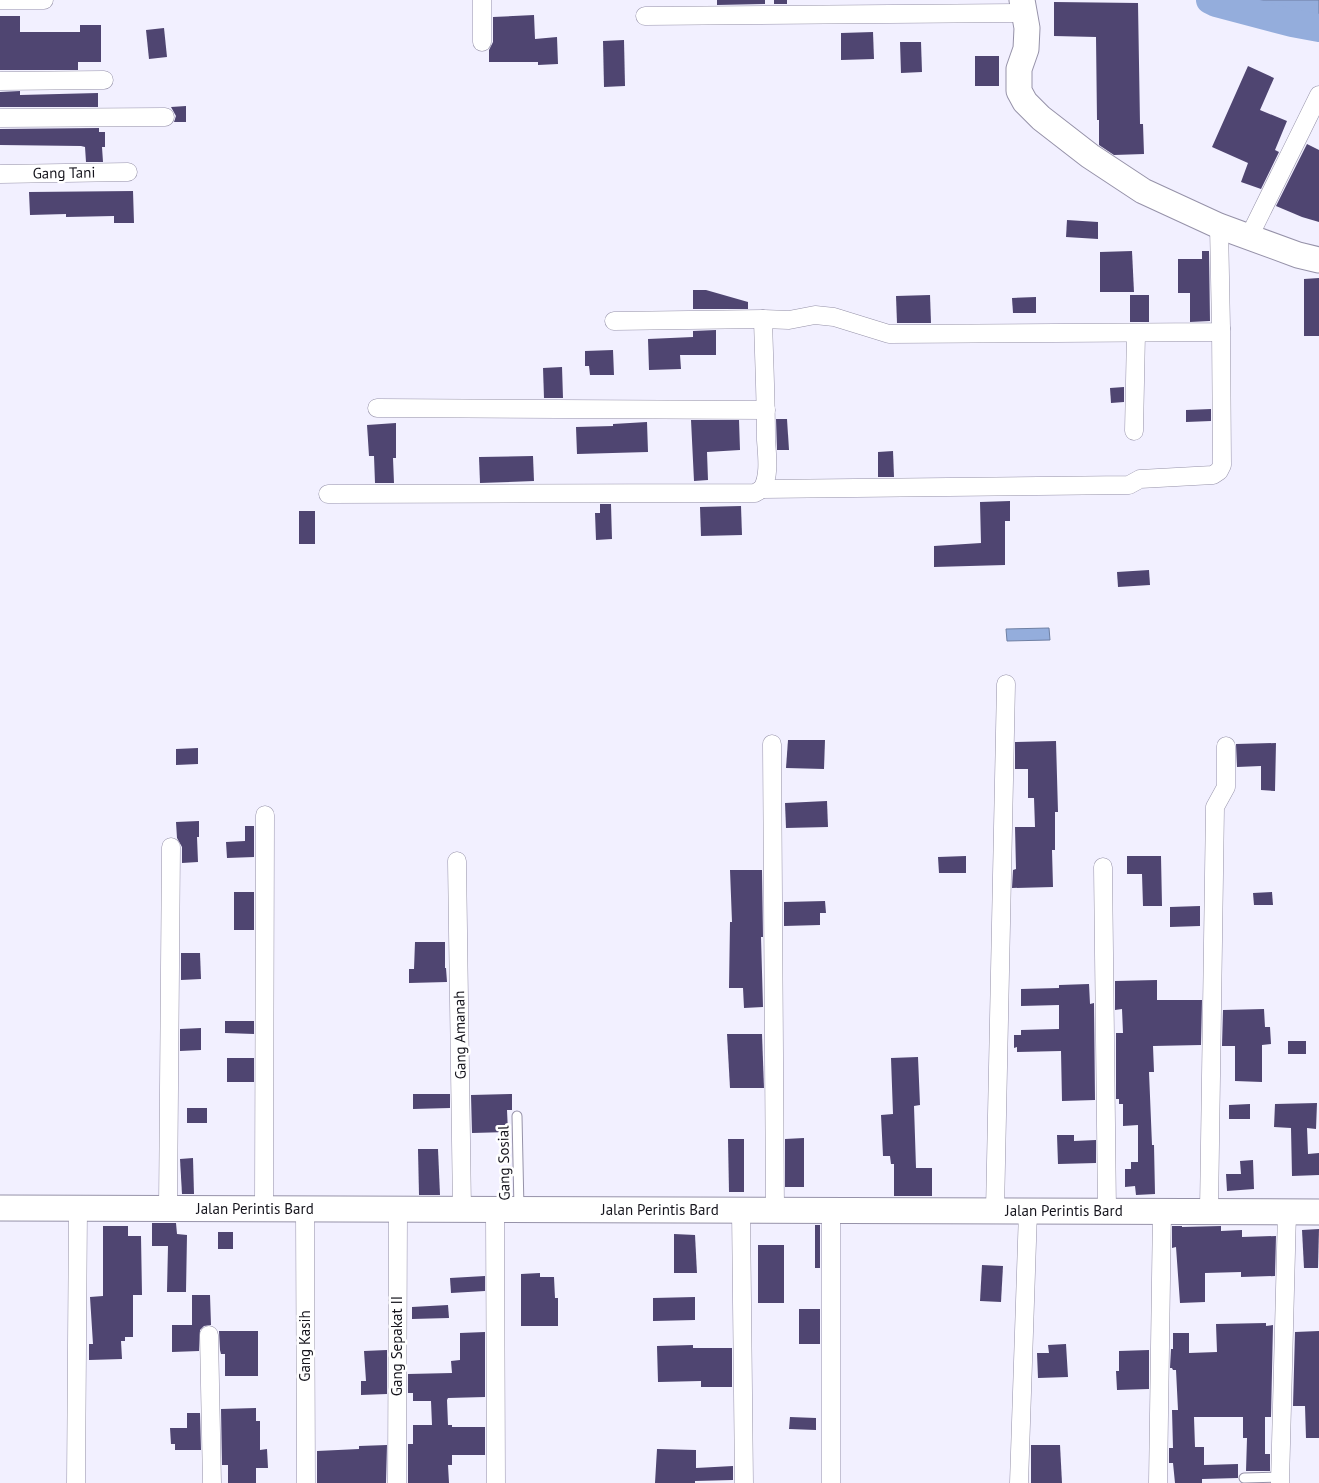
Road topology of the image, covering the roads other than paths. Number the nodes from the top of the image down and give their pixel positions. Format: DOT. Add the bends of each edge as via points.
graph roads {
  1 [pos="0,0"];
  2 [pos="44,0"];
  3 [pos="482,0"];
  4 [pos="1024,6"];
  5 [pos="645,16"];
  6 [pos="482,42"];
  7 [pos="104,80"];
  8 [pos="0,81"];
  9 [pos="1319,95"];
  10 [pos="165,117"];
  11 [pos="0,118"];
  12 [pos="128,172"];
  13 [pos="0,174"];
  14 [pos="1219,226"];
  15 [pos="1249,237"];
  16 [pos="1319,260"];
  17 [pos="763,319"];
  18 [pos="614,322"];
  19 [pos="1221,328"];
  20 [pos="1136,333"];
  21 [pos="377,408"];
  22 [pos="766,410"];
  23 [pos="1134,431"];
  24 [pos="762,490"];
  25 [pos="328,494"];
  26 [pos="1006,684"];
  27 [pos="772,744"];
  28 [pos="1226,746"];
  29 [pos="265,815"];
  30 [pos="170,846"];
  31 [pos="457,861"];
  32 [pos="1103,867"];
  33 [pos="517,1116"];
  34 [pos="0,1208"];
  35 [pos="78,1208"];
  36 [pos="168,1209"];
  37 [pos="264,1209"];
  38 [pos="305,1209"];
  39 [pos="398,1209"];
  40 [pos="462,1209"];
  41 [pos="507,1210"];
  42 [pos="741,1210"];
  43 [pos="775,1210"];
  44 [pos="831,1210"];
  45 [pos="995,1211"];
  46 [pos="1028,1211"];
  47 [pos="1107,1211"];
  48 [pos="1162,1211"];
  49 [pos="1209,1211"];
  50 [pos="1287,1212"];
  51 [pos="1319,1212"];
  52 [pos="209,1335"];
  53 [pos="1244,1478"];
  54 [pos="1281,1480"];
  55 [pos="76,1483"];
  56 [pos="212,1483"];
  57 [pos="306,1483"];
  58 [pos="396,1483"];
  59 [pos="496,1483"];
  60 [pos="744,1483"];
  61 [pos="831,1483"];
  62 [pos="1019,1483"];
  63 [pos="1158,1483"];
  1 -- 2 [label="street"];
  3 -- 6 [label="street"];
  4 -- 5 [label="street"];
  4 -- 14 [label="street" via="1026,49 1019,70 1019,91 1026,102 1041,118 1090,156 1143,191"];
  7 -- 8 [label="street"];
  9 -- 15 [label="street"];
  10 -- 11 [label="street"];
  12 -- 13 [label="street, Gang Tani"];
  14 -- 15 [label="street"];
  14 -- 19 [label="street"];
  15 -- 16 [label="street"];
  17 -- 18 [label="street"];
  17 -- 20 [label="street" via="789,320 815,315 834,317 889,334"];
  17 -- 22 [label="street"];
  19 -- 20 [label="street" via="1216,332"];
  19 -- 24 [label="street" via="1222,465 1213,475 1140,479 1128,485"];
  20 -- 23 [label="street"];
  21 -- 22 [label="street"];
  22 -- 24 [label="street" via="767,474"];
  24 -- 25 [label="street" via="745,493"];
  26 -- 45 [label="street"];
  27 -- 43 [label="street"];
  28 -- 49 [label="street" via="1226,787 1215,807"];
  29 -- 37 [label="street"];
  30 -- 36 [label="street"];
  31 -- 40 [label="street, Gang Amanah"];
  32 -- 47 [label="street"];
  33 -- 41 [label="lane, Gang Sosial"];
  34 -- 35 [label="street, Jalan Perintis Bard"];
  35 -- 36 [label="street, Jalan Perintis Bard"];
  35 -- 55 [label="street"];
  36 -- 37 [label="street, Jalan Perintis Bard"];
  37 -- 38 [label="street, Jalan Perintis Bard"];
  38 -- 39 [label="street, Jalan Perintis Bard"];
  38 -- 57 [label="street, Gang Kasih"];
  39 -- 40 [label="street, Jalan Perintis Bard"];
  39 -- 58 [label="street, Gang Sepakat II"];
  40 -- 41 [label="street, Jalan Perintis Bard"];
  41 -- 42 [label="street, Jalan Perintis Bard"];
  41 -- 59 [label="street"];
  42 -- 43 [label="street, Jalan Perintis Bard"];
  42 -- 60 [label="street"];
  43 -- 44 [label="street, Jalan Perintis Bard"];
  44 -- 45 [label="street, Jalan Perintis Bard"];
  44 -- 61 [label="street"];
  45 -- 46 [label="street, Jalan Perintis Bard"];
  46 -- 47 [label="street, Jalan Perintis Bard"];
  46 -- 62 [label="street"];
  47 -- 48 [label="street, Jalan Perintis Bard"];
  48 -- 49 [label="street, Jalan Perintis Bard"];
  48 -- 63 [label="street"];
  49 -- 50 [label="street, Jalan Perintis Bard"];
  50 -- 51 [label="street, Jalan Perintis Bard"];
  50 -- 54 [label="street"];
  52 -- 56 [label="street"];
  53 -- 54 [label="lane"];
}
